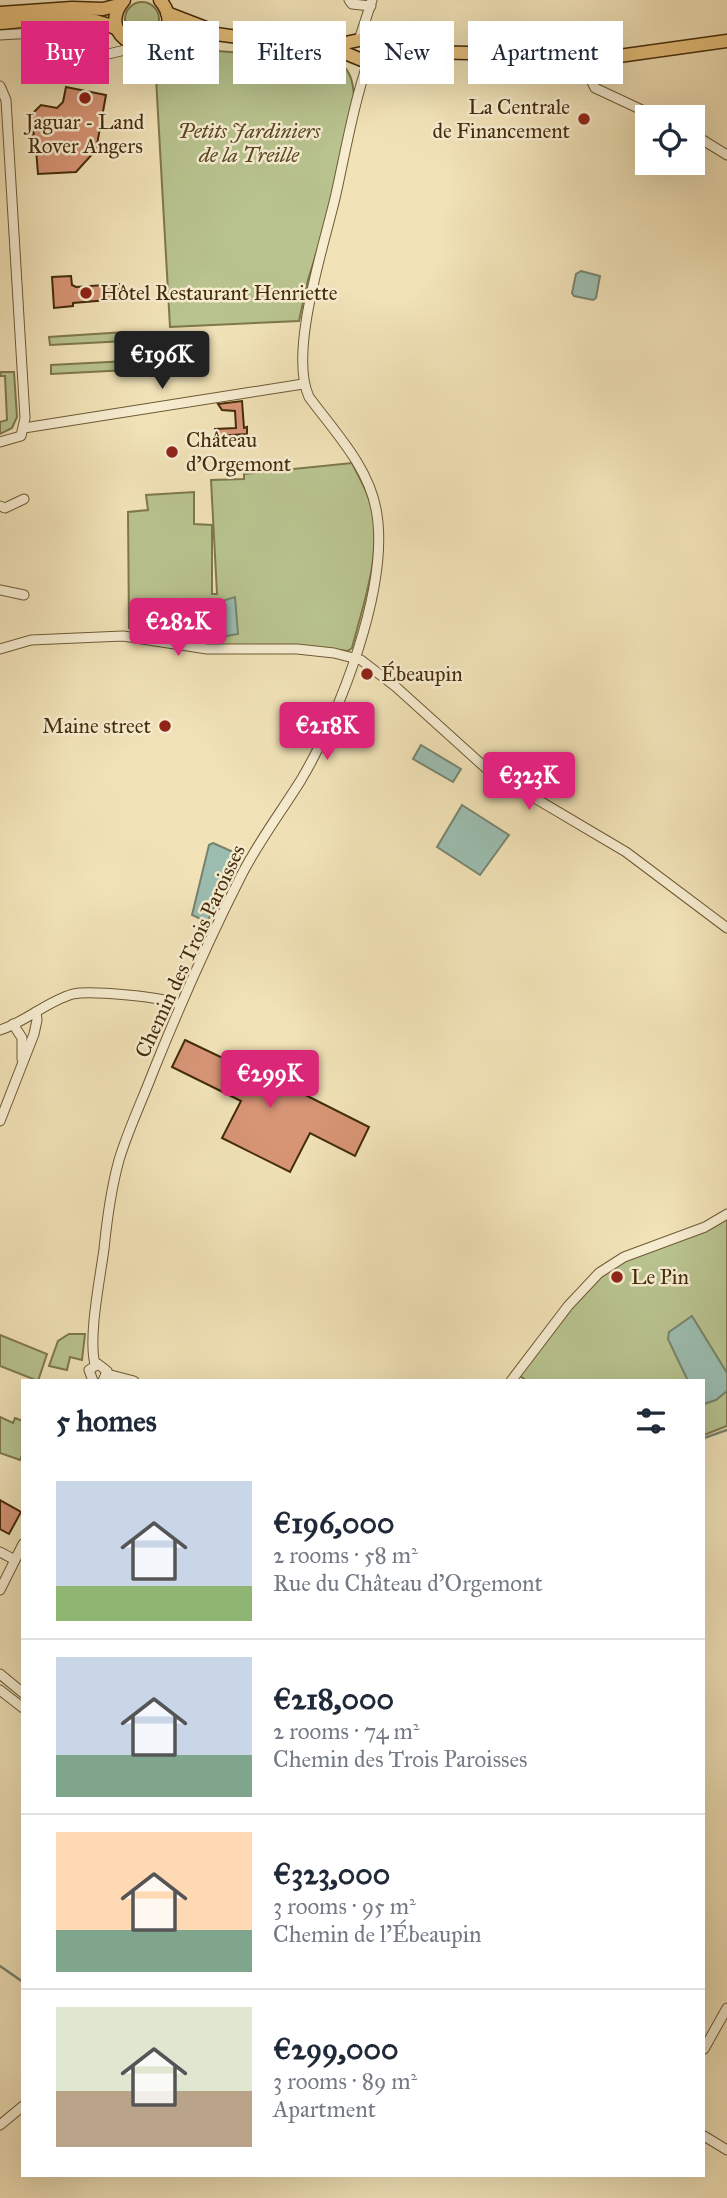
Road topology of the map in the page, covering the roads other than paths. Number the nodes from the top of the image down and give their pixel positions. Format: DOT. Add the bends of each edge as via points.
graph roads {
  1 [pos="62,0"];
  2 [pos="160,0"];
  3 [pos="349,0"];
  4 [pos="122,2"];
  5 [pos="371,5"];
  6 [pos="0,11"];
  7 [pos="167,13"];
  8 [pos="167,21"];
  9 [pos="0,23"];
  10 [pos="119,32"];
  11 [pos="219,34"];
  12 [pos="0,35"];
  13 [pos="123,36"];
  14 [pos="727,41"];
  15 [pos="123,50"];
  16 [pos="360,50"];
  17 [pos="360,50"];
  18 [pos="118,51"];
  19 [pos="623,55"];
  20 [pos="361,84"];
  21 [pos="592,84"];
  22 [pos="0,86"];
  23 [pos="635,107"];
  24 [pos="705,141"];
  25 [pos="727,155"];
  26 [pos="303,384"];
  27 [pos="24,428"];
  28 [pos="0,442"];
  29 [pos="24,499"];
  30 [pos="0,506"];
  31 [pos="0,590"];
  32 [pos="24,595"];
  33 [pos="0,649"];
  34 [pos="355,659"];
  35 [pos="727,928"];
  36 [pos="180,1005"];
  37 [pos="36,1012"];
  38 [pos="13,1024"];
  39 [pos="0,1030"];
  40 [pos="22,1059"];
  41 [pos="0,1121"];
  42 [pos="727,1214"];
  43 [pos="95,1364"];
  44 [pos="105,1378"];
  45 [pos="92,1379"];
  46 [pos="513,1379"];
  47 [pos="21,1548"];
  48 [pos="0,1552"];
  49 [pos="15,1560"];
  50 [pos="0,1590"];
  51 [pos="0,1674"];
  52 [pos="0,1690"];
  53 [pos="21,1690"];
  54 [pos="21,1706"];
  55 [pos="727,2008"];
  56 [pos="705,2047"];
  57 [pos="21,2108"];
  58 [pos="0,2125"];
  59 [pos="705,2137"];
  60 [pos="727,2150"];
  1 -- 6 [label="main road"];
  2 -- 7 [label="main road"];
  3 -- 5 [label="street"];
  4 -- 6 [label="main road" via="103,9"];
  4 -- 10 [label="main road" via="115,16"];
  7 -- 8 [label="main road"];
  7 -- 16 [label="main road" via="204,27"];
  9 -- 10 [label="main road" via="80,19"];
  10 -- 13 [label="main road"];
  10 -- 18 [label="street"];
  11 -- 17 [label="main road"];
  12 -- 18 [label="street" via="51,32 101,55"];
  14 -- 19 [label="main road"];
  15 -- 18 [label="street"];
  20 -- 26 [label="street" via="312,290"];
  21 -- 23 [label="street"];
  22 -- 27 [label="street" via="6,100"];
  24 -- 25 [label="street"];
  26 -- 27 [label="street"];
  26 -- 34 [label="street, Chemin des Trois Paroisses" via="363,473 376,507 374,577"];
  27 -- 28 [label="street" via="17,439"];
  29 -- 30 [label="street"];
  31 -- 32 [label="street"];
  33 -- 34 [label="street" via="32,640 123,636 207,649 296,649"];
  34 -- 35 [label="street" via="396,687 498,778 626,852"];
  34 -- 36 [label="street, Chemin des Trois Paroisses" via="302,778 243,873"];
  36 -- 37 [label="street" via="158,998 81,993"];
  36 -- 43 [label="street, Chemin des Trois Paroisses" via="119,1159 109,1200 96,1310"];
  37 -- 38 [label="street"];
  37 -- 40 [label="street" via="34,1034"];
  38 -- 39 [label="street"];
  38 -- 40 [label="street" via="22,1038"];
  40 -- 41 [label="street"];
  42 -- 46 [label="street" via="705,1227 624,1257 599,1273"];
  43 -- 44 [label="street" via="104,1366"];
  43 -- 45 [label="street, Chemin des Trois Paroisses" via="89,1373"];
  47 -- 49 [label="street"];
  48 -- 49 [label="street"];
  49 -- 50 [label="street"];
  51 -- 53 [label="street"];
  52 -- 54 [label="street"];
  55 -- 56 [label="street"];
  57 -- 58 [label="street"];
  59 -- 60 [label="street"];
}
